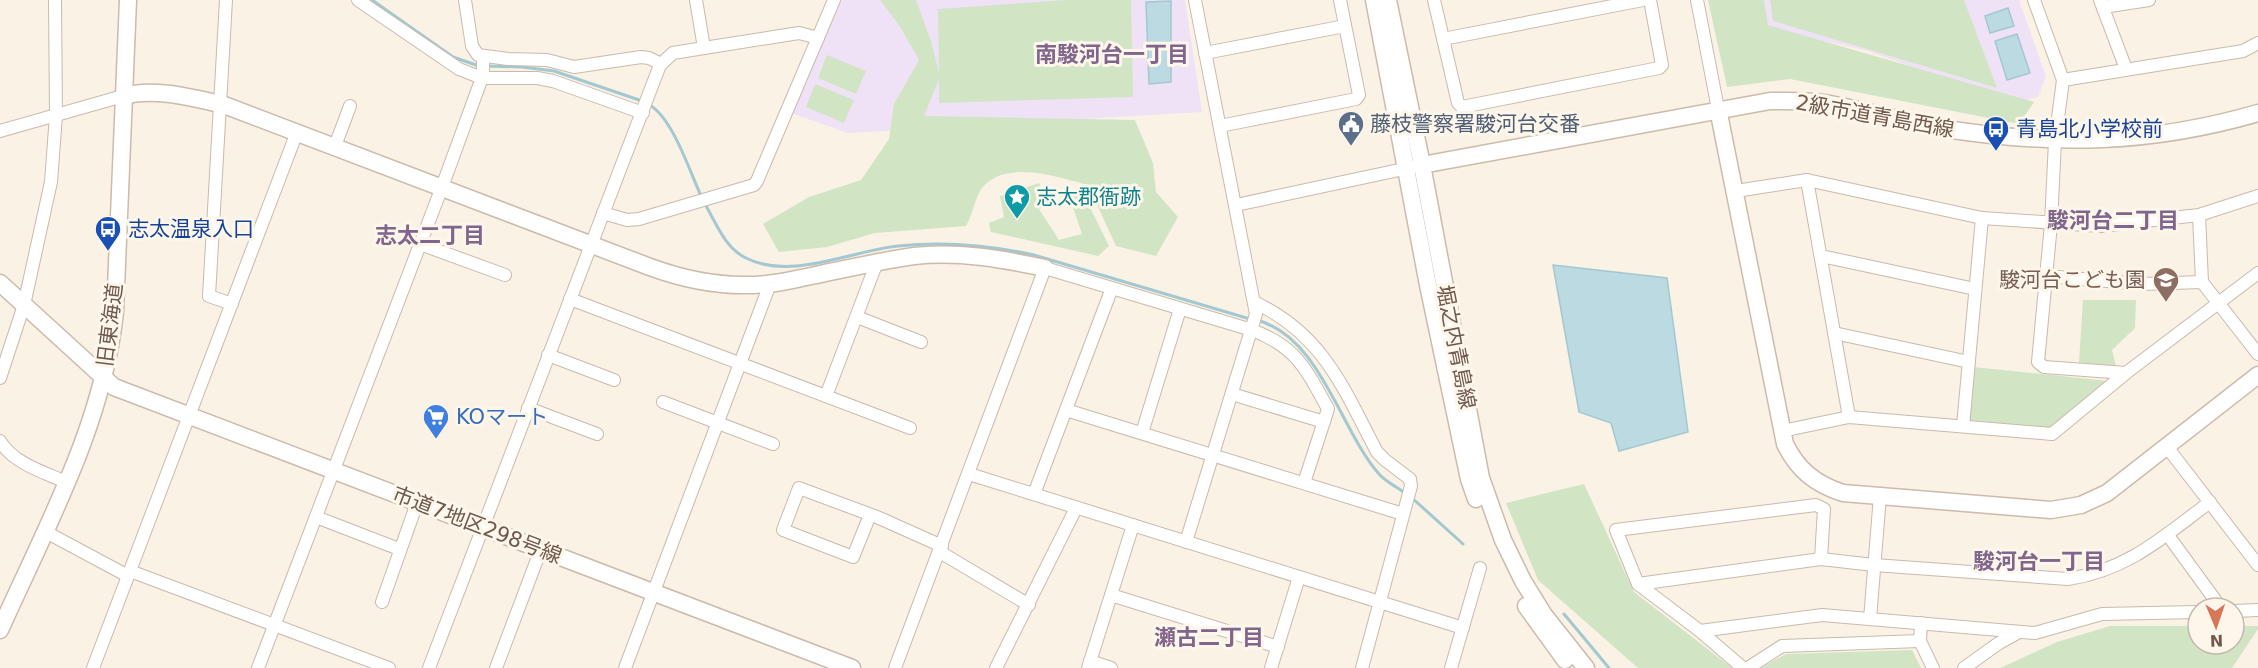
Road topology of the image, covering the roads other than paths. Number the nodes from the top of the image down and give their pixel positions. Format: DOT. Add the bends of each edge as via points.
graph roads {
  1 [pos="55,0"];
  2 [pos="128,0"];
  3 [pos="226,0"];
  4 [pos="358,0"];
  5 [pos="465,0"];
  6 [pos="696,0"];
  7 [pos="834,0"];
  8 [pos="1195,0"];
  9 [pos="1340,0"];
  10 [pos="1374,0"];
  11 [pos="1388,0"];
  12 [pos="1434,0"];
  13 [pos="1643,0"];
  14 [pos="1650,0"];
  15 [pos="1697,0"];
  16 [pos="2034,0"];
  17 [pos="2149,0"];
  18 [pos="2102,4"];
  19 [pos="1345,26"];
  20 [pos="818,38"];
  21 [pos="1443,39"];
  22 [pos="2258,43"];
  23 [pos="704,48"];
  24 [pos="1205,53"];
  25 [pos="483,56"];
  26 [pos="661,64"];
  27 [pos="2126,69"];
  28 [pos="482,76"];
  29 [pos="2062,80"];
  30 [pos="123,96"];
  31 [pos="220,104"];
  32 [pos="350,106"];
  33 [pos="1718,109"];
  34 [pos="643,112"];
  35 [pos="2258,113"];
  36 [pos="56,115"];
  37 [pos="1220,126"];
  38 [pos="0,131"];
  39 [pos="297,132"];
  40 [pos="2055,141"];
  41 [pos="336,146"];
  42 [pos="1414,167"];
  43 [pos="1807,180"];
  44 [pos="442,187"];
  45 [pos="1736,191"];
  46 [pos="2258,196"];
  47 [pos="1236,206"];
  48 [pos="603,213"];
  49 [pos="2199,215"];
  50 [pos="1982,218"];
  51 [pos="2051,224"];
  52 [pos="420,244"];
  53 [pos="593,244"];
  54 [pos="1821,256"];
  55 [pos="877,262"];
  56 [pos="1045,268"];
  57 [pos="2258,273"];
  58 [pos="505,275"];
  59 [pos="2046,276"];
  60 [pos="2202,282"];
  61 [pos="0,283"];
  62 [pos="770,284"];
  63 [pos="1112,288"];
  64 [pos="1975,289"];
  65 [pos="570,299"];
  66 [pos="232,304"];
  67 [pos="2217,304"];
  68 [pos="24,305"];
  69 [pos="1255,308"];
  70 [pos="1180,309"];
  71 [pos="857,317"];
  72 [pos="1252,329"];
  73 [pos="1834,333"];
  74 [pos="921,342"];
  75 [pos="2258,354"];
  76 [pos="548,355"];
  77 [pos="1969,362"];
  78 [pos="740,364"];
  79 [pos="1,368"];
  80 [pos="2126,373"];
  81 [pos="2258,375"];
  82 [pos="103,380"];
  83 [pos="614,380"];
  84 [pos="1232,394"];
  85 [pos="826,396"];
  86 [pos="663,402"];
  87 [pos="528,408"];
  88 [pos="1066,410"];
  89 [pos="190,417"];
  90 [pos="1849,417"];
  91 [pos="1324,422"];
  92 [pos="718,423"];
  93 [pos="1963,426"];
  94 [pos="910,428"];
  95 [pos="1782,431"];
  96 [pos="1142,433"];
  97 [pos="597,434"];
  98 [pos="0,441"];
  99 [pos="774,444"];
  100 [pos="2167,447"];
  101 [pos="1213,455"];
  102 [pos="333,472"];
  103 [pos="969,474"];
  104 [pos="66,482"];
  105 [pos="1305,483"];
  106 [pos="1034,494"];
  107 [pos="1880,496"];
  108 [pos="2210,502"];
  109 [pos="417,503"];
  110 [pos="1076,507"];
  111 [pos="1405,508"];
  112 [pos="870,514"];
  113 [pos="316,517"];
  114 [pos="1133,525"];
  115 [pos="483,527"];
  116 [pos="44,531"];
  117 [pos="2167,534"];
  118 [pos="1186,542"];
  119 [pos="399,549"];
  120 [pos="541,549"];
  121 [pos="941,549"];
  122 [pos="1821,559"];
  123 [pos="1874,565"];
  124 [pos="2258,565"];
  125 [pos="1480,567"];
  126 [pos="129,574"];
  127 [pos="1299,577"];
  128 [pos="1638,584"];
  129 [pos="654,593"];
  130 [pos="1111,594"];
  131 [pos="2212,596"];
  132 [pos="382,602"];
  133 [pos="1380,602"];
  134 [pos="1029,605"];
  135 [pos="2186,612"];
  136 [pos="1870,619"];
  137 [pos="1921,623"];
  138 [pos="275,626"];
  139 [pos="1463,628"];
  140 [pos="0,630"];
  141 [pos="1700,631"];
  142 [pos="2020,632"];
  143 [pos="1920,641"];
  144 [pos="1278,647"];
  145 [pos="1089,665"];
  146 [pos="93,668"];
  147 [pos="258,668"];
  148 [pos="388,668"];
  149 [pos="429,668"];
  150 [pos="496,668"];
  151 [pos="625,668"];
  152 [pos="852,668"];
  153 [pos="895,668"];
  154 [pos="996,668"];
  155 [pos="1110,668"];
  156 [pos="1271,668"];
  157 [pos="1362,668"];
  158 [pos="1451,668"];
  159 [pos="1571,668"];
  160 [pos="1586,668"];
  161 [pos="1746,668"];
  162 [pos="1933,668"];
  163 [pos="1964,668"];
  1 -- 36 [label="street"];
  2 -- 30 [label="street, 旧東海道"];
  3 -- 31 [label="street"];
  4 -- 28 [label="street" via="444,60"];
  5 -- 25 [label="street" via="472,46 474,52"];
  6 -- 23 [label="street"];
  7 -- 20 [label="street"];
  8 -- 24 [label="street"];
  9 -- 19 [label="street"];
  10 -- 42 [label="street, 堀之内青島線"];
  11 -- 42 [label="street, 堀之内青島線"];
  12 -- 21 [label="street"];
  13 -- 21 [label="street"];
  14 -- 21 [label="street" via="1662,65 1659,68 1462,107"];
  15 -- 33 [label="street"];
  16 -- 29 [label="street"];
  17 -- 18 [label="street"];
  18 -- 27 [label="street"];
  19 -- 24 [label="street"];
  19 -- 37 [label="street" via="1359,95 1356,99"];
  20 -- 23 [label="street" via="799,33"];
  20 -- 48 [label="street" via="753,185 639,219"];
  22 -- 27 [label="street" via="2243,51"];
  23 -- 26 [label="street" via="674,53"];
  24 -- 37 [label="street"];
  25 -- 26 [label="street" via="547,60 574,67 640,57"];
  25 -- 28 [label="street"];
  26 -- 34 [label="street"];
  27 -- 29 [label="street"];
  28 -- 34 [label="street" via="553,81"];
  28 -- 44 [label="street"];
  29 -- 40 [label="street"];
  30 -- 31 [label="street" via="137,92 168,94"];
  30 -- 36 [label="street"];
  30 -- 82 [label="street, 旧東海道" via="115,312"];
  31 -- 39 [label="street"];
  31 -- 66 [label="street" via="209,296"];
  32 -- 41 [label="street"];
  33 -- 40 [label="street, 2級市道青島西線" via="1770,101 1827,103 1943,128"];
  33 -- 42 [label="street, 2級市道青島西線"];
  33 -- 45 [label="street"];
  34 -- 48 [label="street"];
  35 -- 40 [label="street, 2級市道青島西線" via="2166,134"];
  36 -- 38 [label="street"];
  36 -- 68 [label="street" via="51,182"];
  37 -- 47 [label="street"];
  39 -- 41 [label="street"];
  39 -- 66 [label="street"];
  40 -- 51 [label="street"];
  41 -- 44 [label="street"];
  42 -- 47 [label="street"];
  42 -- 159 [label="street, 堀之内青島線" via="1428,285 1469,479 1493,545 1514,588"];
  42 -- 160 [label="street, 堀之内青島線" via="1480,478 1523,581"];
  43 -- 45 [label="street"];
  43 -- 50 [label="street"];
  43 -- 54 [label="street"];
  44 -- 52 [label="street"];
  44 -- 53 [label="street"];
  45 -- 95 [label="street"];
  46 -- 49 [label="street"];
  47 -- 69 [label="street"];
  48 -- 53 [label="street"];
  49 -- 51 [label="street" via="2101,226"];
  49 -- 60 [label="street"];
  50 -- 51 [label="street"];
  50 -- 64 [label="street"];
  51 -- 59 [label="street"];
  52 -- 58 [label="street"];
  52 -- 102 [label="street"];
  53 -- 62 [label="street" via="694,280"];
  53 -- 65 [label="street"];
  54 -- 64 [label="street"];
  54 -- 73 [label="street"];
  55 -- 56 [label="street" via="916,256 976,256"];
  55 -- 62 [label="street"];
  55 -- 71 [label="street"];
  56 -- 63 [label="street"];
  56 -- 103 [label="street"];
  57 -- 67 [label="street"];
  59 -- 60 [label="street" via="2143,284"];
  59 -- 80 [label="street" via="2038,362 2044,367"];
  60 -- 67 [label="street"];
  61 -- 68 [label="street, 市道7地区298号線"];
  62 -- 78 [label="street"];
  63 -- 70 [label="street"];
  63 -- 88 [label="street"];
  64 -- 77 [label="street"];
  65 -- 76 [label="street"];
  65 -- 78 [label="street"];
  66 -- 89 [label="street"];
  67 -- 75 [label="street"];
  67 -- 80 [label="street"];
  68 -- 79 [label="street"];
  68 -- 82 [label="street, 市道7地区298号線"];
  69 -- 72 [label="street"];
  69 -- 111 [label="street" via="1282,318 1322,353 1377,452 1410,479"];
  70 -- 72 [label="street"];
  70 -- 96 [label="street"];
  71 -- 74 [label="street"];
  71 -- 85 [label="street"];
  72 -- 84 [label="street"];
  72 -- 91 [label="street" via="1280,343 1307,370 1328,409"];
  73 -- 77 [label="street"];
  73 -- 90 [label="street"];
  76 -- 83 [label="street"];
  76 -- 87 [label="street"];
  77 -- 93 [label="street"];
  78 -- 85 [label="street"];
  78 -- 92 [label="street"];
  80 -- 93 [label="street" via="2052,434"];
  81 -- 100 [label="street"];
  82 -- 89 [label="street, 市道7地区298号線"];
  82 -- 104 [label="street, 旧東海道"];
  84 -- 91 [label="street"];
  84 -- 101 [label="street"];
  85 -- 94 [label="street"];
  86 -- 92 [label="street"];
  87 -- 97 [label="street"];
  87 -- 115 [label="street"];
  88 -- 96 [label="street"];
  88 -- 106 [label="street"];
  89 -- 102 [label="street, 市道7地区298号線"];
  89 -- 126 [label="street"];
  90 -- 93 [label="street"];
  90 -- 95 [label="street"];
  91 -- 105 [label="street"];
  92 -- 99 [label="street"];
  92 -- 129 [label="street"];
  95 -- 107 [label="street" via="1790,455 1816,482 1842,493"];
  96 -- 101 [label="street"];
  98 -- 104 [label="street" via="33,468"];
  100 -- 107 [label="street" via="2107,493 2067,508 2051,510"];
  100 -- 108 [label="street"];
  101 -- 105 [label="street"];
  101 -- 118 [label="street"];
  102 -- 109 [label="street, 市道7地区298号線"];
  102 -- 113 [label="street"];
  103 -- 106 [label="street"];
  103 -- 121 [label="street"];
  104 -- 116 [label="street, 旧東海道"];
  105 -- 111 [label="street"];
  106 -- 110 [label="street"];
  107 -- 123 [label="street"];
  108 -- 117 [label="street"];
  108 -- 124 [label="street"];
  109 -- 115 [label="street, 市道7地区298号線"];
  109 -- 119 [label="street"];
  110 -- 114 [label="street"];
  110 -- 134 [label="street"];
  111 -- 133 [label="street"];
  112 -- 112 [label="street" via="853,557 783,530 799,488"];
  112 -- 121 [label="street"];
  113 -- 119 [label="street"];
  113 -- 138 [label="street"];
  114 -- 118 [label="street"];
  114 -- 130 [label="street"];
  115 -- 120 [label="street, 市道7地区298号線"];
  115 -- 149 [label="street"];
  116 -- 126 [label="street"];
  116 -- 140 [label="street, 旧東海道"];
  117 -- 123 [label="street" via="2116,567 2068,579"];
  117 -- 131 [label="street"];
  118 -- 127 [label="street"];
  119 -- 132 [label="street"];
  120 -- 129 [label="street, 市道7地区298号線"];
  120 -- 150 [label="street"];
  121 -- 134 [label="street"];
  121 -- 153 [label="street"];
  122 -- 123 [label="street"];
  122 -- 128 [label="street"];
  122 -- 128 [label="street" via="1824,509 1816,505 1616,530"];
  123 -- 136 [label="street"];
  125 -- 139 [label="street"];
  126 -- 138 [label="street"];
  126 -- 146 [label="street"];
  127 -- 133 [label="street"];
  127 -- 144 [label="street"];
  128 -- 141 [label="street"];
  129 -- 151 [label="street"];
  129 -- 152 [label="street, 市道7地区298号線"];
  130 -- 144 [label="street"];
  130 -- 145 [label="street"];
  133 -- 139 [label="street"];
  133 -- 157 [label="street"];
  134 -- 154 [label="street"];
  135 -- 142 [label="street" via="2102,615 2035,633"];
  136 -- 137 [label="street"];
  136 -- 141 [label="street" via="1822,615"];
  137 -- 142 [label="street"];
  137 -- 143 [label="street"];
  138 -- 147 [label="street"];
  138 -- 148 [label="street"];
  139 -- 158 [label="street"];
  141 -- 161 [label="street"];
  142 -- 163 [label="street"];
  143 -- 161 [label="street" via="1782,646"];
  143 -- 162 [label="street"];
  144 -- 156 [label="street"];
  145 -- 155 [label="street"];
}
